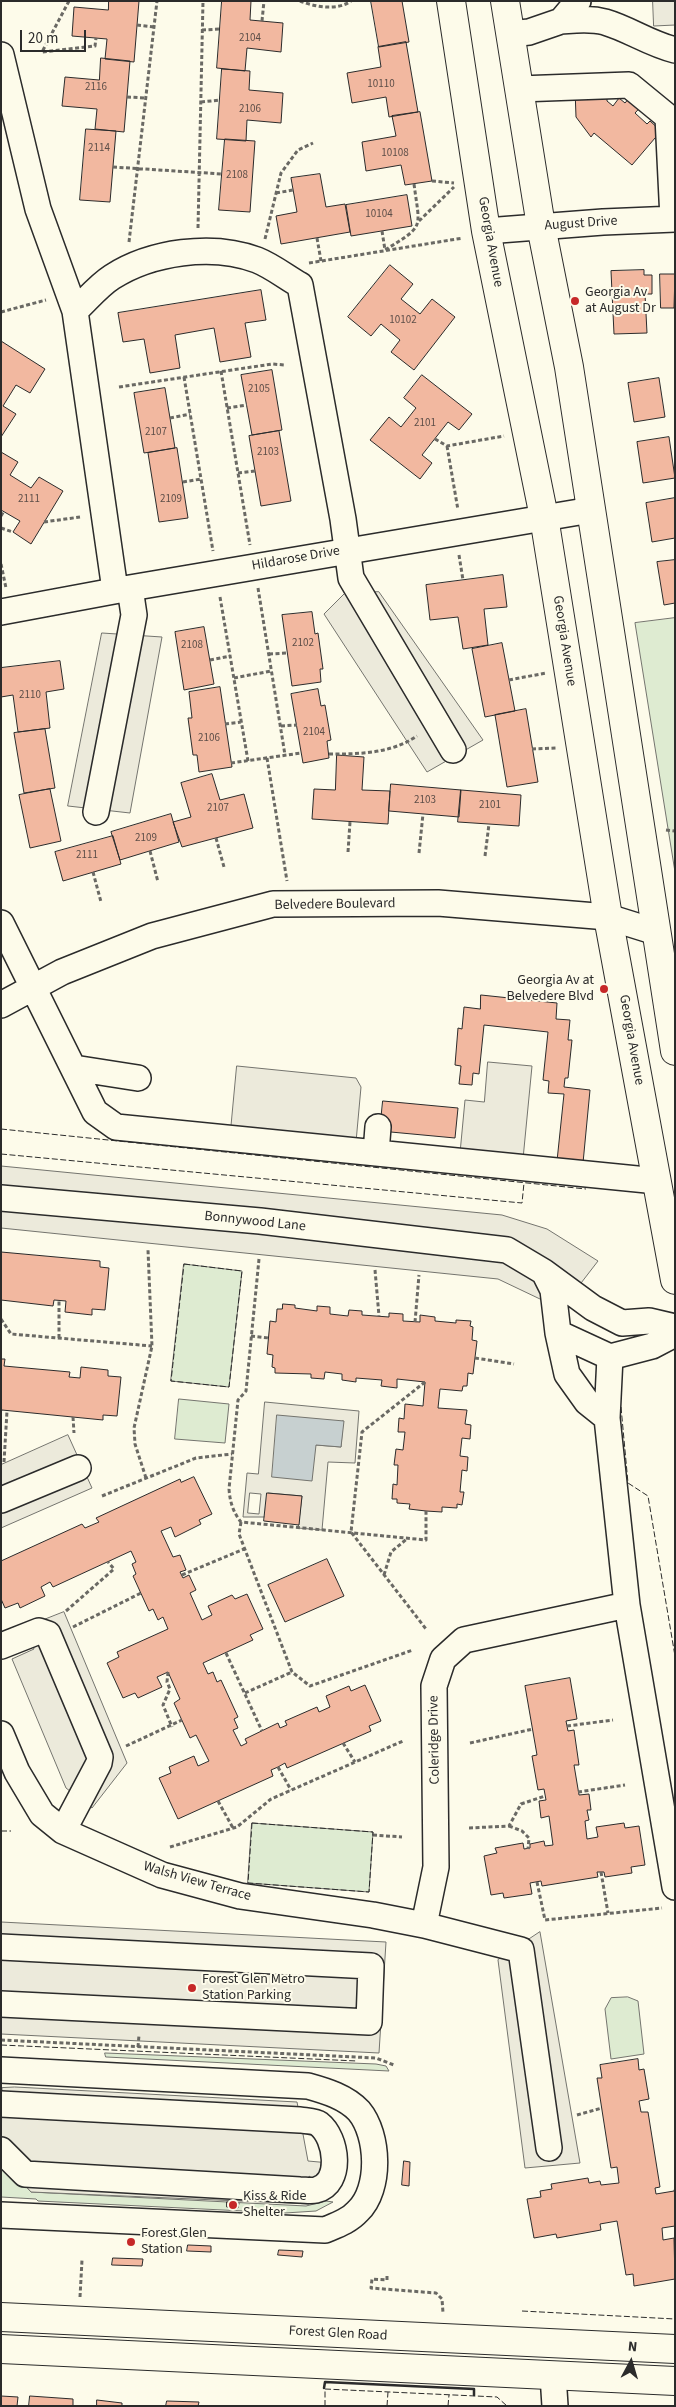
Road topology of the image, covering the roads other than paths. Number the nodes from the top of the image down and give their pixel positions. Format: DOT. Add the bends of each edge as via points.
graph roads {
  1 [pos="451,1"];
  2 [pos="505,1"];
  3 [pos="578,1"];
  4 [pos="561,21"];
  5 [pos="510,34"];
  6 [pos="675,50"];
  7 [pos="1,55"];
  8 [pos="519,89"];
  9 [pos="674,219"];
  10 [pos="541,226"];
  11 [pos="475,234"];
  12 [pos="75,311"];
  13 [pos="591,510"];
  14 [pos="544,516"];
  15 [pos="348,550"];
  16 [pos="122,589"];
  17 [pos="1,612"];
  18 [pos="453,750"];
  19 [pos="96,812"];
  20 [pos="608,916"];
  21 [pos="1,923"];
  22 [pos="656,932"];
  23 [pos="32,987"];
  24 [pos="1,1005"];
  25 [pos="675,1051"];
  26 [pos="74,1068"];
  27 [pos="138,1078"];
  28 [pos="378,1127"];
  29 [pos="376,1153"];
  30 [pos="657,1181"];
  31 [pos="1,1198"];
  32 [pos="544,1272"];
  33 [pos="675,1280"];
  34 [pos="675,1327"];
  35 [pos="558,1333"];
  36 [pos="675,1334"];
  37 [pos="610,1357"];
  38 [pos="607,1418"];
  39 [pos="78,1468"];
  40 [pos="1,1500"];
  41 [pos="627,1605"];
  42 [pos="1,1646"];
  43 [pos="1,1734"];
  44 [pos="63,1831"];
  45 [pos="670,1897"];
  46 [pos="424,1925"];
  47 [pos="1,1947"];
  48 [pos="1,2004"];
  49 [pos="1,2070"];
  50 [pos="1,2104"];
  51 [pos="549,2148"];
  52 [pos="1,2150"];
  53 [pos="1,2215"];
  54 [pos="1,2316"];
  55 [pos="1,2349"];
  56 [pos="675,2350"];
  57 [pos="553,2375"];
  58 [pos="675,2381"];
  59 [pos="555,2406"];
  1 -- 11 [label="main road, Georgia Avenue"];
  2 -- 5 [label="main road"];
  3 -- 4 [label="street"];
  4 -- 5 [label="street" via="529,32"];
  4 -- 6 [label="street" via="590,19 606,22"];
  5 -- 8 [label="main road"];
  7 -- 12 [label="street" via="38,209"];
  8 -- 9 [label="street" via="629,85 668,116"];
  8 -- 10 [label="main road"];
  9 -- 10 [label="street, August Drive"];
  10 -- 11 [label="street, August Drive"];
  10 -- 13 [label="main road" via="569,367"];
  11 -- 14 [label="main road, Georgia Avenue"];
  12 -- 15 [label="street" via="112,278 136,266 157,256 196,251 207,250 256,260 300,285"];
  12 -- 16 [label="street" via="105,514"];
  13 -- 14 [label="street, Hildarose Drive"];
  13 -- 22 [label="main road"];
  14 -- 15 [label="street, Hildarose Drive"];
  14 -- 20 [label="main road, Georgia Avenue"];
  15 -- 16 [label="street, Hildarose Drive"];
  15 -- 18 [label="street" via="351,578"];
  16 -- 17 [label="street, Hildarose Drive"];
  16 -- 19 [label="street" via="134,615"];
  20 -- 22 [label="street, Belvedere Boulevard"];
  20 -- 23 [label="street, Belvedere Boulevard" via="438,903 273,904 152,936"];
  20 -- 30 [label="main road, Georgia Avenue"];
  21 -- 23 [label="street"];
  22 -- 25 [label="main road"];
  23 -- 24 [label="street, Belvedere Boulevard"];
  23 -- 26 [label="street"];
  26 -- 27 [label="street"];
  26 -- 29 [label="street" via="96,1112 116,1128"];
  28 -- 29 [label="street"];
  29 -- 30 [label="street"];
  30 -- 33 [label="main road, Georgia Avenue"];
  31 -- 32 [label="street, Bonnywood Lane" via="260,1221 507,1250"];
  32 -- 34 [label="street" via="593,1308 622,1323 649,1321"];
  32 -- 35 [label="street" via="553,1290"];
  35 -- 37 [label="street"];
  35 -- 38 [label="street" via="567,1374 587,1402"];
  36 -- 37 [label="street" via="652,1346"];
  37 -- 38 [label="street"];
  38 -- 41 [label="street"];
  39 -- 40 [label="street"];
  41 -- 45 [label="street"];
  41 -- 46 [label="street, Coleridge Drive" via="464,1640 443,1659 434,1686 436,1867"];
  42 -- 44 [label="street" via="39,1630 48,1634 100,1757"];
  43 -- 44 [label="street, Walsh View Terrace" via="17,1772 42,1814"];
  44 -- 46 [label="street, Walsh View Terrace" via="162,1875 240,1896"];
  46 -- 51 [label="street, Walsh View Terrace" via="521,1950"];
  47 -- 48 [label="street" via="371,1966 370,2022"];
  49 -- 53 [label="street" via="308,2086 334,2094 359,2112 372,2136 376,2164 370,2191 360,2210 346,2221 325,2230"];
  50 -- 52 [label="street" via="318,2123 332,2144 334,2173 317,2190 25,2174"];
  54 -- 56 [label="main road, Forest Glen Road"];
  55 -- 57 [label="main road"];
  57 -- 58 [label="main road"];
  57 -- 59 [label="street"];
}
